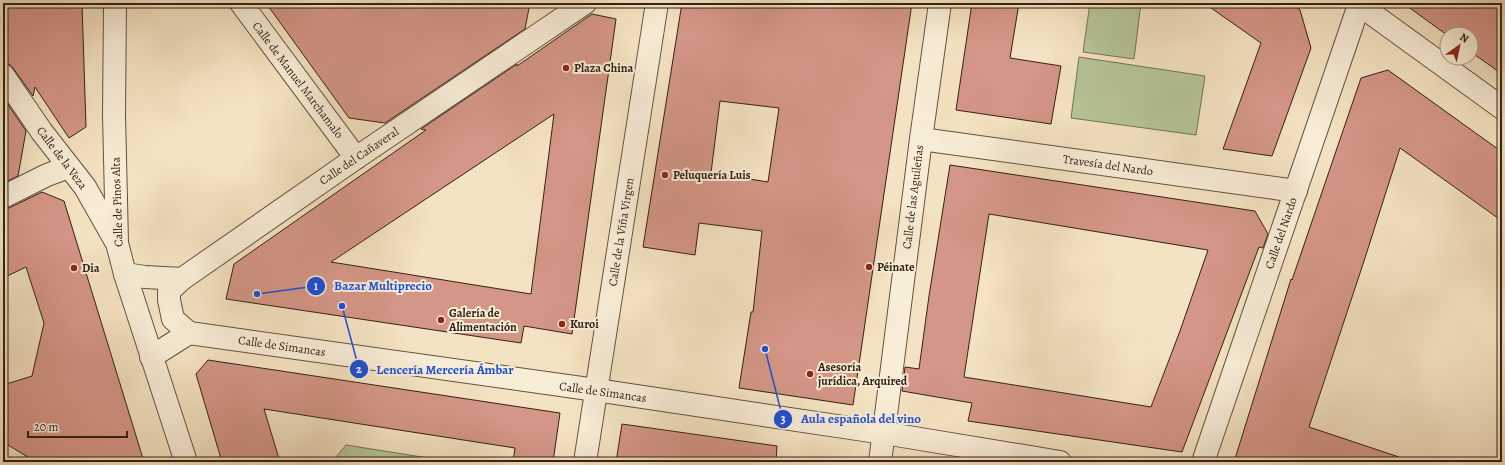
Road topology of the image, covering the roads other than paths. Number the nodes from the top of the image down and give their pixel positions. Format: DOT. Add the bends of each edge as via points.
graph roads {
  1 [pos="115,3"];
  2 [pos="241,3"];
  3 [pos="585,3"];
  4 [pos="657,3"];
  5 [pos="940,3"];
  6 [pos="1359,4"];
  7 [pos="556,11"];
  8 [pos="3,75"];
  9 [pos="1502,108"];
  10 [pos="921,139"];
  11 [pos="356,158"];
  12 [pos="69,167"];
  13 [pos="1296,191"];
  14 [pos="3,197"];
  15 [pos="117,243"];
  16 [pos="125,274"];
  17 [pos="182,279"];
  18 [pos="189,333"];
  19 [pos="152,358"];
  20 [pos="596,390"];
  21 [pos="884,433"];
  22 [pos="186,462"];
  23 [pos="585,462"];
  24 [pos="880,462"];
  25 [pos="1060,462"];
  26 [pos="1203,462"];
  1 -- 15 [label="street, Calle de Pinos Alta"];
  2 -- 11 [label="street, Calle de Manuel Marchamalo"];
  3 -- 7 [label="street, Calle del Cañaveral"];
  4 -- 20 [label="street, Calle de la Viña Virgen"];
  5 -- 10 [label="street, Calle de las Aguileñas"];
  6 -- 9 [label="street"];
  6 -- 13 [label="street, Calle del Nardo"];
  7 -- 11 [label="street, Calle del Cañaveral"];
  8 -- 12 [label="street, Calle de la Veza"];
  10 -- 13 [label="street, Travesía del Nardo"];
  10 -- 21 [label="street, Calle de las Aguileñas"];
  11 -- 17 [label="street, Calle del Cañaveral"];
  12 -- 14 [label="street"];
  12 -- 15 [label="street, Calle de la Veza" via="85,187"];
  13 -- 26 [label="street, Calle del Nardo"];
  15 -- 16 [label="street, Calle de Pinos Alta"];
  16 -- 17 [label="street"];
  16 -- 19 [label="street, Calle de Pinos Alta"];
  17 -- 18 [label="street, Calle del Cañaveral" via="169,291 168,300 173,319"];
  18 -- 19 [label="street"];
  18 -- 20 [label="street, Calle de Simancas"];
  19 -- 22 [label="street, Calle de Pinos Alta"];
  20 -- 21 [label="street, Calle de Simancas"];
  20 -- 23 [label="street, Calle de la Viña Virgen"];
  21 -- 24 [label="street, Calle de las Aguileñas"];
  21 -- 25 [label="street, Calle de Simancas"];
}
